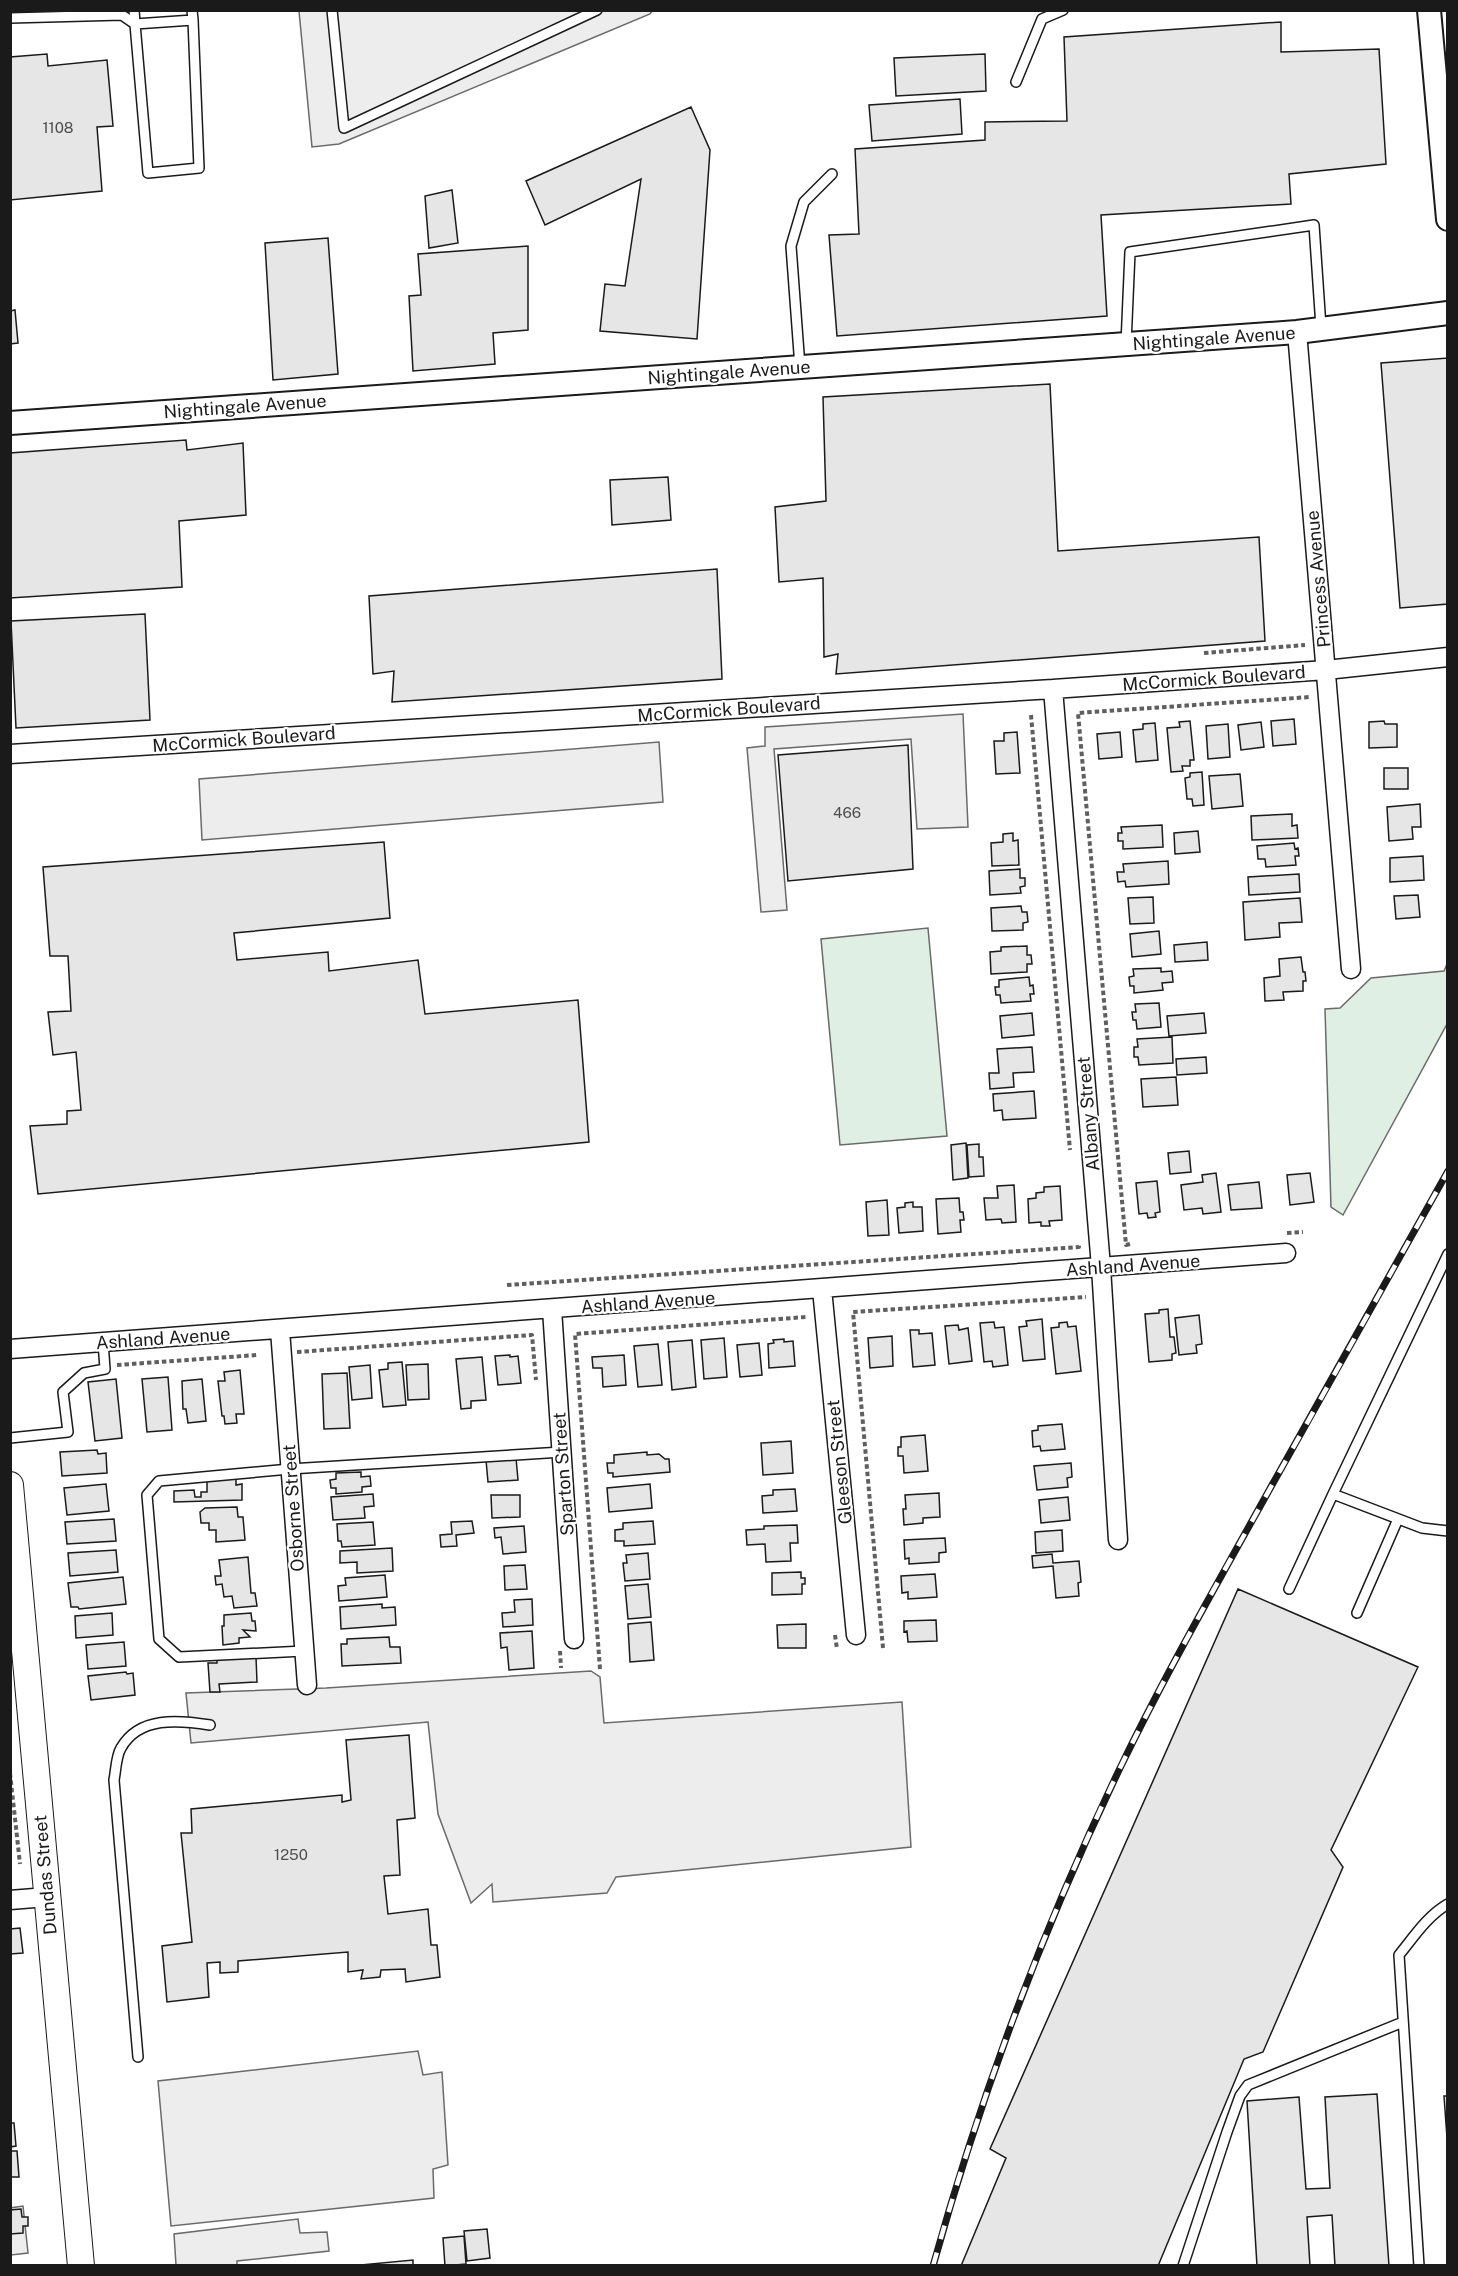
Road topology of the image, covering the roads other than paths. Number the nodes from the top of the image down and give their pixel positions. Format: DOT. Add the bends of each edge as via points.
graph roads {
  1 [pos="134,10"];
  2 [pos="332,10"];
  3 [pos="597,10"];
  4 [pos="1063,10"];
  5 [pos="1429,10"];
  6 [pos="31,14"];
  7 [pos="192,15"];
  8 [pos="10,18"];
  9 [pos="135,24"];
  10 [pos="1016,82"];
  11 [pos="832,174"];
  12 [pos="1448,219"];
  13 [pos="1448,313"];
  14 [pos="1321,330"];
  15 [pos="1297,332"];
  16 [pos="1126,344"];
  17 [pos="800,367"];
  18 [pos="10,423"];
  19 [pos="1448,657"];
  20 [pos="1326,670"];
  21 [pos="1053,689"];
  22 [pos="10,754"];
  23 [pos="1351,969"];
  24 [pos="1286,1253"];
  25 [pos="1448,1254"];
  26 [pos="1101,1267"];
  27 [pos="822,1289"];
  28 [pos="552,1309"];
  29 [pos="280,1330"];
  30 [pos="103,1342"];
  31 [pos="10,1349"];
  32 [pos="10,1438"];
  33 [pos="562,1452"];
  34 [pos="290,1469"];
  35 [pos="10,1485"];
  36 [pos="1333,1494"];
  37 [pos="1398,1519"];
  38 [pos="1448,1531"];
  39 [pos="1118,1540"];
  40 [pos="1289,1589"];
  41 [pos="1357,1613"];
  42 [pos="856,1635"];
  43 [pos="574,1639"];
  44 [pos="304,1651"];
  45 [pos="307,1685"];
  46 [pos="210,1725"];
  47 [pos="47,1897"];
  48 [pos="10,1900"];
  49 [pos="1448,1904"];
  50 [pos="1403,2022"];
  51 [pos="138,2057"];
  52 [pos="81,2265"];
  53 [pos="1183,2265"];
  54 [pos="1419,2265"];
  1 -- 9 [label="lane"];
  2 -- 3 [label="lane" via="344,128"];
  4 -- 10 [label="lane" via="1042,19"];
  5 -- 12 [label="street"];
  6 -- 8 [label="lane"];
  6 -- 9 [label="lane" via="122,15"];
  7 -- 9 [label="lane"];
  7 -- 9 [label="lane" via="199,168 148,173"];
  11 -- 17 [label="lane" via="804,202 791,246"];
  13 -- 14 [label="street, Nightingale Avenue"];
  14 -- 15 [label="street, Nightingale Avenue"];
  14 -- 16 [label="lane" via="1314,225 1130,252"];
  15 -- 16 [label="street, Nightingale Avenue"];
  15 -- 20 [label="street, Princess Avenue"];
  16 -- 17 [label="street, Nightingale Avenue"];
  17 -- 18 [label="street, Nightingale Avenue"];
  19 -- 20 [label="street, McCormick Boulevard"];
  20 -- 21 [label="street, McCormick Boulevard"];
  20 -- 23 [label="street, Princess Avenue"];
  21 -- 22 [label="street, McCormick Boulevard"];
  21 -- 26 [label="street, Albany Street"];
  24 -- 26 [label="street, Ashland Avenue"];
  25 -- 36 [label="lane"];
  26 -- 27 [label="street, Ashland Avenue"];
  26 -- 39 [label="street, Albany Street"];
  27 -- 28 [label="street, Ashland Avenue"];
  27 -- 42 [label="street, Gleeson Street"];
  28 -- 29 [label="street, Ashland Avenue"];
  28 -- 33 [label="street, Sparton Street"];
  29 -- 30 [label="street, Ashland Avenue"];
  29 -- 34 [label="street, Osborne Street"];
  30 -- 31 [label="street, Ashland Avenue"];
  30 -- 32 [label="lane" via="105,1369 84,1373 63,1392 68,1432"];
  33 -- 34 [label="lane"];
  33 -- 43 [label="street, Sparton Street"];
  34 -- 44 [label="street, Osborne Street"];
  34 -- 44 [label="lane" via="159,1481 147,1496 159,1639 179,1657"];
  35 -- 47 [label="main road, Dundas Street" via="22,1659"];
  36 -- 37 [label="lane"];
  36 -- 40 [label="lane"];
  37 -- 38 [label="lane" via="1422,1528"];
  37 -- 41 [label="lane"];
  44 -- 45 [label="street, Osborne Street"];
  46 -- 51 [label="lane" via="160,1722 136,1730 120,1749 114,1780"];
  47 -- 48 [label="street"];
  47 -- 52 [label="main road, Dundas Street"];
  49 -- 50 [label="lane" via="1399,1955"];
  50 -- 53 [label="lane" via="1248,2085 1227,2132"];
  50 -- 54 [label="lane"];
}
